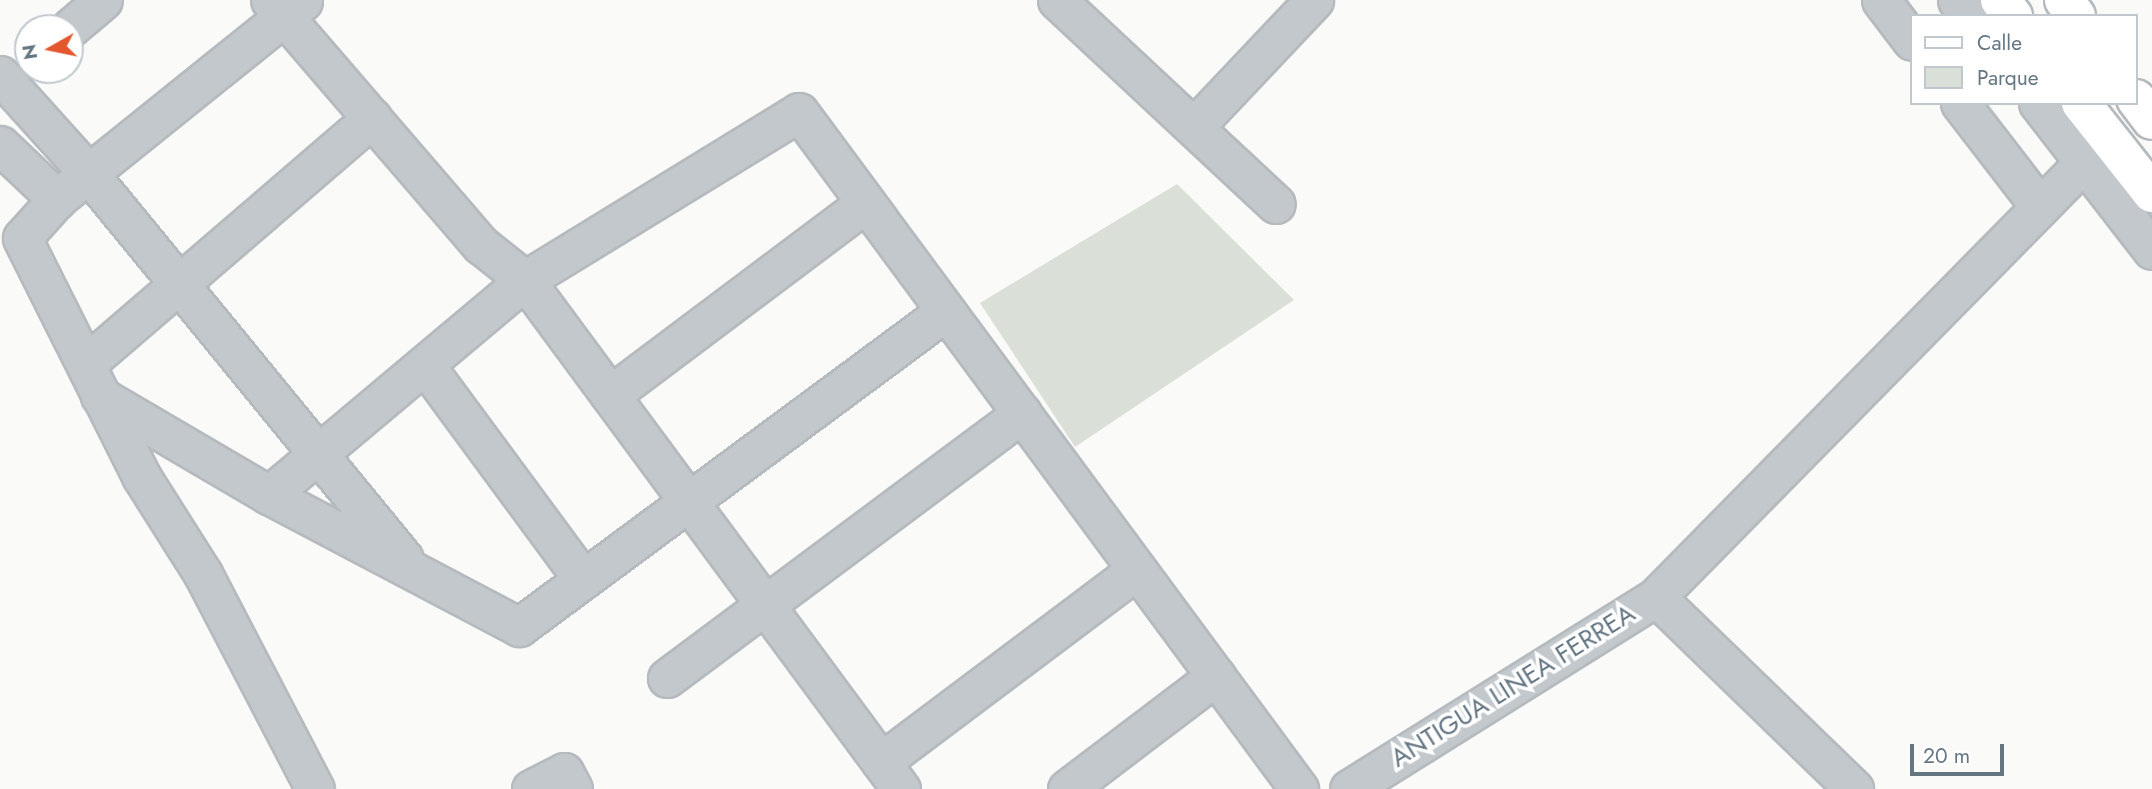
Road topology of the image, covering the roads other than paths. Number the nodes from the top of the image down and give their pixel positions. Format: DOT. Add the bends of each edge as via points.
graph roads {
  1 [pos="103,0"];
  2 [pos="1057,0"];
  3 [pos="1314,0"];
  4 [pos="1881,0"];
  5 [pos="2000,0"];
  6 [pos="286,6"];
  7 [pos="2011,14"];
  8 [pos="84,16"];
  9 [pos="1910,38"];
  10 [pos="11,74"];
  11 [pos="2138,102"];
  12 [pos="1962,105"];
  13 [pos="2040,105"];
  14 [pos="2082,105"];
  15 [pos="372,118"];
  16 [pos="2152,120"];
  17 [pos="1194,127"];
  18 [pos="0,145"];
  19 [pos="2096,150"];
  20 [pos="89,174"];
  21 [pos="2152,193"];
  22 [pos="57,199"];
  23 [pos="866,203"];
  24 [pos="1276,204"];
  25 [pos="2040,207"];
  26 [pos="2152,250"];
  27 [pos="525,281"];
  28 [pos="178,284"];
  29 [pos="946,311"];
  30 [pos="86,363"];
  31 [pos="425,365"];
  32 [pos="610,395"];
  33 [pos="100,396"];
  34 [pos="1022,413"];
  35 [pos="318,454"];
  36 [pos="269,495"];
  37 [pos="689,501"];
  38 [pos="1137,570"];
  39 [pos="413,571"];
  40 [pos="583,579"];
  41 [pos="1656,597"];
  42 [pos="765,605"];
  43 [pos="1216,677"];
  44 [pos="667,678"];
  45 [pos="891,776"];
  46 [pos="315,789"];
  47 [pos="531,789"];
  48 [pos="572,789"];
  49 [pos="1067,789"];
  50 [pos="1299,789"];
  51 [pos="1349,789"];
  52 [pos="1854,789"];
  1 -- 8 [label="street"];
  2 -- 17 [label="street"];
  3 -- 17 [label="street"];
  4 -- 9 [label="street"];
  5 -- 7 [label="main road"];
  6 -- 15 [label="street"];
  6 -- 20 [label="street"];
  10 -- 20 [label="street"];
  11 -- 16 [label="main road"];
  12 -- 25 [label="street"];
  13 -- 19 [label="street"];
  14 -- 19 [label="main road"];
  15 -- 27 [label="street" via="481,246"];
  15 -- 28 [label="street"];
  17 -- 24 [label="street"];
  18 -- 22 [label="street"];
  19 -- 21 [label="main road"];
  19 -- 25 [label="street"];
  19 -- 26 [label="street"];
  20 -- 22 [label="street"];
  20 -- 28 [label="street"];
  22 -- 30 [label="street" via="22,238"];
  23 -- 27 [label="street" via="799,112"];
  23 -- 29 [label="street"];
  23 -- 32 [label="street"];
  25 -- 41 [label="street"];
  27 -- 31 [label="street"];
  27 -- 32 [label="street"];
  28 -- 30 [label="street"];
  28 -- 35 [label="street"];
  29 -- 34 [label="street"];
  29 -- 37 [label="street"];
  30 -- 33 [label="street"];
  31 -- 35 [label="street"];
  31 -- 40 [label="street"];
  32 -- 37 [label="street"];
  33 -- 36 [label="street"];
  33 -- 46 [label="street" via="141,476 203,574"];
  34 -- 38 [label="street"];
  34 -- 42 [label="street"];
  35 -- 36 [label="street"];
  35 -- 39 [label="street"];
  36 -- 39 [label="street"];
  37 -- 40 [label="street"];
  37 -- 42 [label="street"];
  38 -- 43 [label="street"];
  38 -- 45 [label="street"];
  39 -- 40 [label="street" via="519,626"];
  41 -- 51 [label="street, ANTIGUA LINEA FERREA"];
  41 -- 52 [label="street, ANTIGUA LINEA FERREA"];
  42 -- 44 [label="street"];
  42 -- 45 [label="street"];
  43 -- 49 [label="street"];
  43 -- 50 [label="street"];
  47 -- 48 [label="street" via="564,772"];
}
